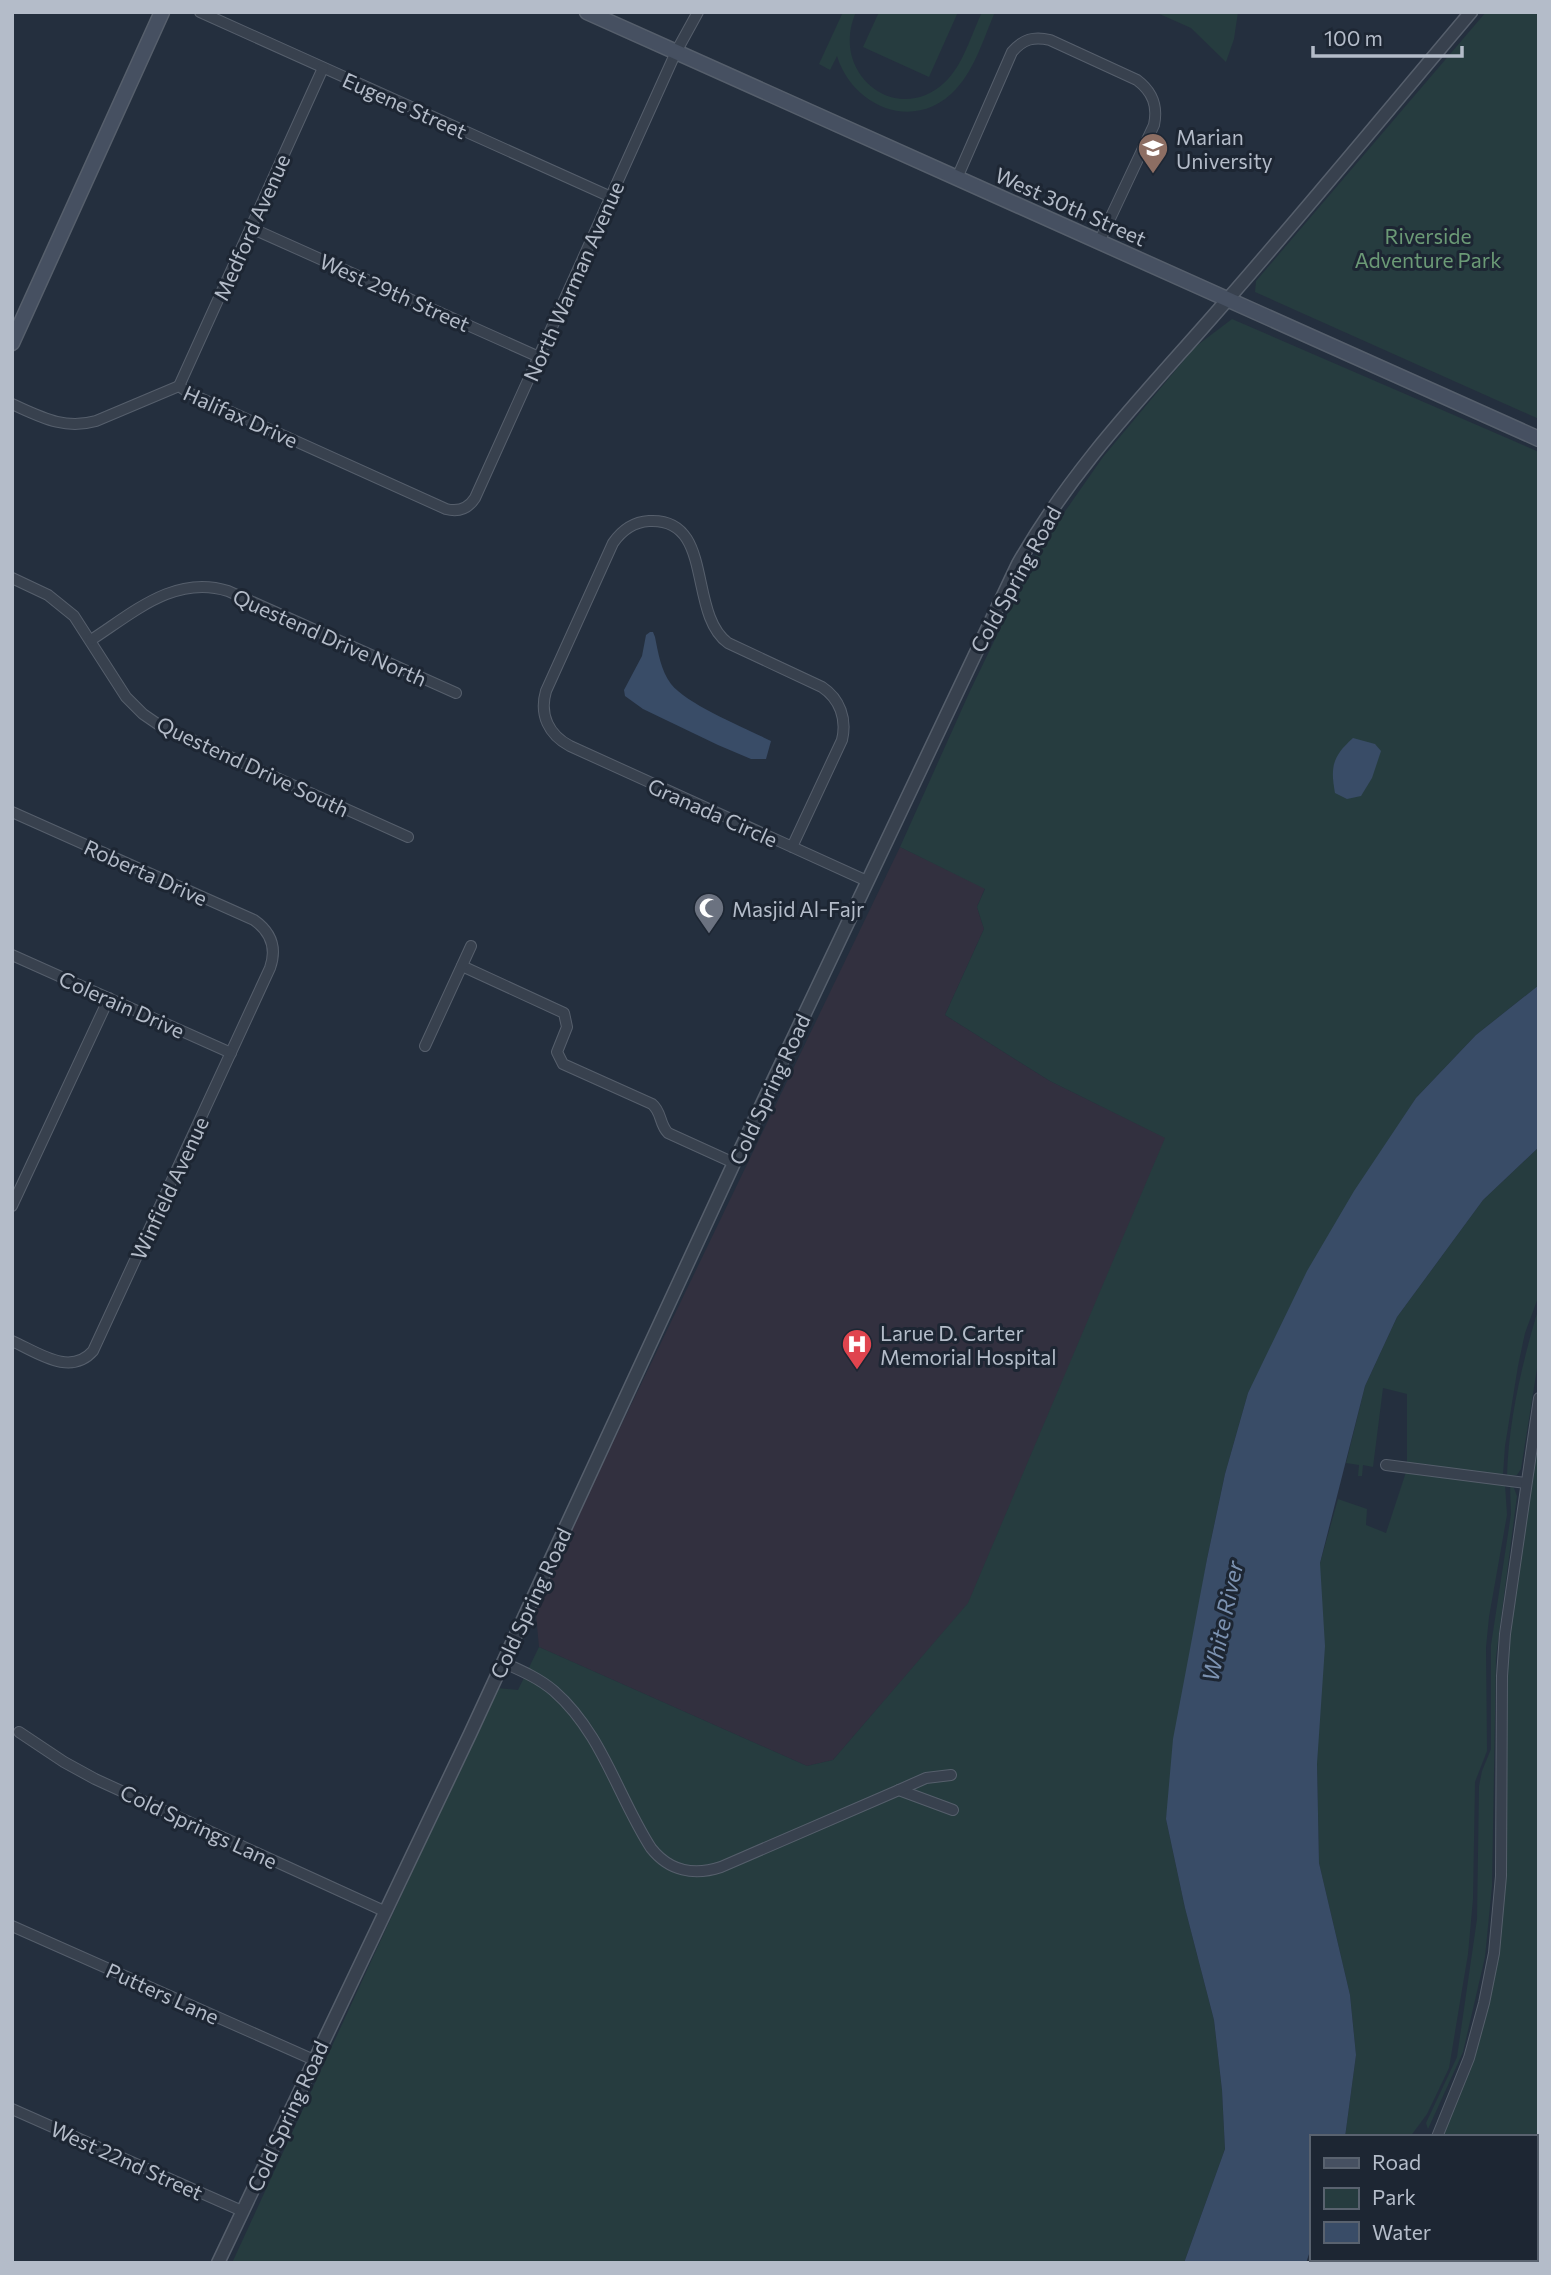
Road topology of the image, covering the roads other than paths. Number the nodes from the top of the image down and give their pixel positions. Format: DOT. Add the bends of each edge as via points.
graph roads {
  1 [pos="162,12"];
  2 [pos="200,12"];
  3 [pos="587,12"];
  4 [pos="698,12"];
  5 [pos="1471,12"];
  6 [pos="676,52"];
  7 [pos="323,68"];
  8 [pos="957,178"];
  9 [pos="611,197"];
  10 [pos="251,228"];
  11 [pos="1099,242"];
  12 [pos="1228,300"];
  13 [pos="12,343"];
  14 [pos="539,357"];
  15 [pos="179,386"];
  16 [pos="12,404"];
  17 [pos="1539,439"];
  18 [pos="467,507"];
  19 [pos="12,578"];
  20 [pos="90,640"];
  21 [pos="456,693"];
  22 [pos="12,812"];
  23 [pos="408,837"];
  24 [pos="792,847"];
  25 [pos="867,881"];
  26 [pos="272,942"];
  27 [pos="471,946"];
  28 [pos="12,955"];
  29 [pos="462,966"];
  30 [pos="109,998"];
  31 [pos="425,1046"];
  32 [pos="231,1053"];
  33 [pos="734,1163"];
  34 [pos="12,1206"];
  35 [pos="12,1341"];
  36 [pos="1539,1398"];
  37 [pos="1385,1465"];
  38 [pos="1526,1483"];
  39 [pos="502,1662"];
  40 [pos="19,1732"];
  41 [pos="951,1775"];
  42 [pos="899,1790"];
  43 [pos="953,1810"];
  44 [pos="384,1911"];
  45 [pos="12,1926"];
  46 [pos="314,2060"];
  47 [pos="12,2109"];
  48 [pos="1438,2135"];
  49 [pos="242,2211"];
  50 [pos="218,2263"];
  1 -- 13 [label="main road"];
  2 -- 7 [label="street, Eugene Street"];
  3 -- 6 [label="main road, West 30th Street"];
  4 -- 6 [label="street"];
  5 -- 12 [label="street, Cold Spring Road"];
  6 -- 8 [label="main road, West 30th Street"];
  6 -- 9 [label="street, North Warman Avenue"];
  7 -- 9 [label="street, Eugene Street"];
  7 -- 10 [label="street, Medford Avenue"];
  8 -- 11 [label="main road, West 30th Street"];
  8 -- 11 [label="street" via="1012,52 1027,40 1050,40 1137,80 1154,102 1152,130"];
  9 -- 14 [label="street, North Warman Avenue"];
  10 -- 14 [label="street, West 29th Street"];
  10 -- 15 [label="street, Medford Avenue"];
  11 -- 12 [label="main road, West 30th Street"];
  12 -- 17 [label="main road, West 30th Street"];
  12 -- 25 [label="street, Cold Spring Road" via="1108,433 1039,529 999,601"];
  14 -- 18 [label="street, North Warman Avenue"];
  15 -- 16 [label="street, Halifax Drive" via="82,424 59,424"];
  15 -- 18 [label="street, Halifax Drive" via="446,509"];
  19 -- 20 [label="street, Questend Drive South" via="60,603"];
  20 -- 21 [label="street, Questend Drive North" via="165,593 187,586 210,586"];
  20 -- 23 [label="street, Questend Drive South" via="126,697 159,725"];
  22 -- 26 [label="street, Roberta Drive" via="254,920"];
  24 -- 24 [label="street, Granada Circle" via="560,741 545,720 546,691 613,543 634,524 655,520 686,538 695,555 708,617 724,640 822,687 840,708 842,740"];
  24 -- 25 [label="street, Granada Circle"];
  25 -- 33 [label="street, Cold Spring Road"];
  26 -- 32 [label="street, Winfield Avenue" via="272,963"];
  27 -- 29 [label="street"];
  28 -- 30 [label="street, Colerain Drive"];
  29 -- 31 [label="street"];
  29 -- 33 [label="street" via="564,1013 567,1027 558,1051 563,1064 652,1104 668,1133"];
  30 -- 32 [label="street, Colerain Drive"];
  30 -- 34 [label="street"];
  32 -- 35 [label="street, Winfield Avenue" via="93,1351 78,1362 65,1363"];
  33 -- 39 [label="street, Cold Spring Road"];
  36 -- 38 [label="street"];
  37 -- 38 [label="street"];
  38 -- 48 [label="street" via="1504,1644 1502,1868 1495,1943 1475,2038"];
  39 -- 42 [label="street" via="559,1696 602,1753 651,1848 680,1870 721,1867"];
  39 -- 44 [label="street, Cold Spring Road"];
  40 -- 44 [label="street, Cold Springs Lane" via="95,1779"];
  41 -- 42 [label="street" via="926,1778"];
  42 -- 43 [label="street"];
  44 -- 46 [label="street, Cold Spring Road"];
  45 -- 46 [label="street, Putters Lane"];
  46 -- 49 [label="street, Cold Spring Road"];
  47 -- 49 [label="street, West 22nd Street"];
  49 -- 50 [label="street, Cold Spring Road"];
}
